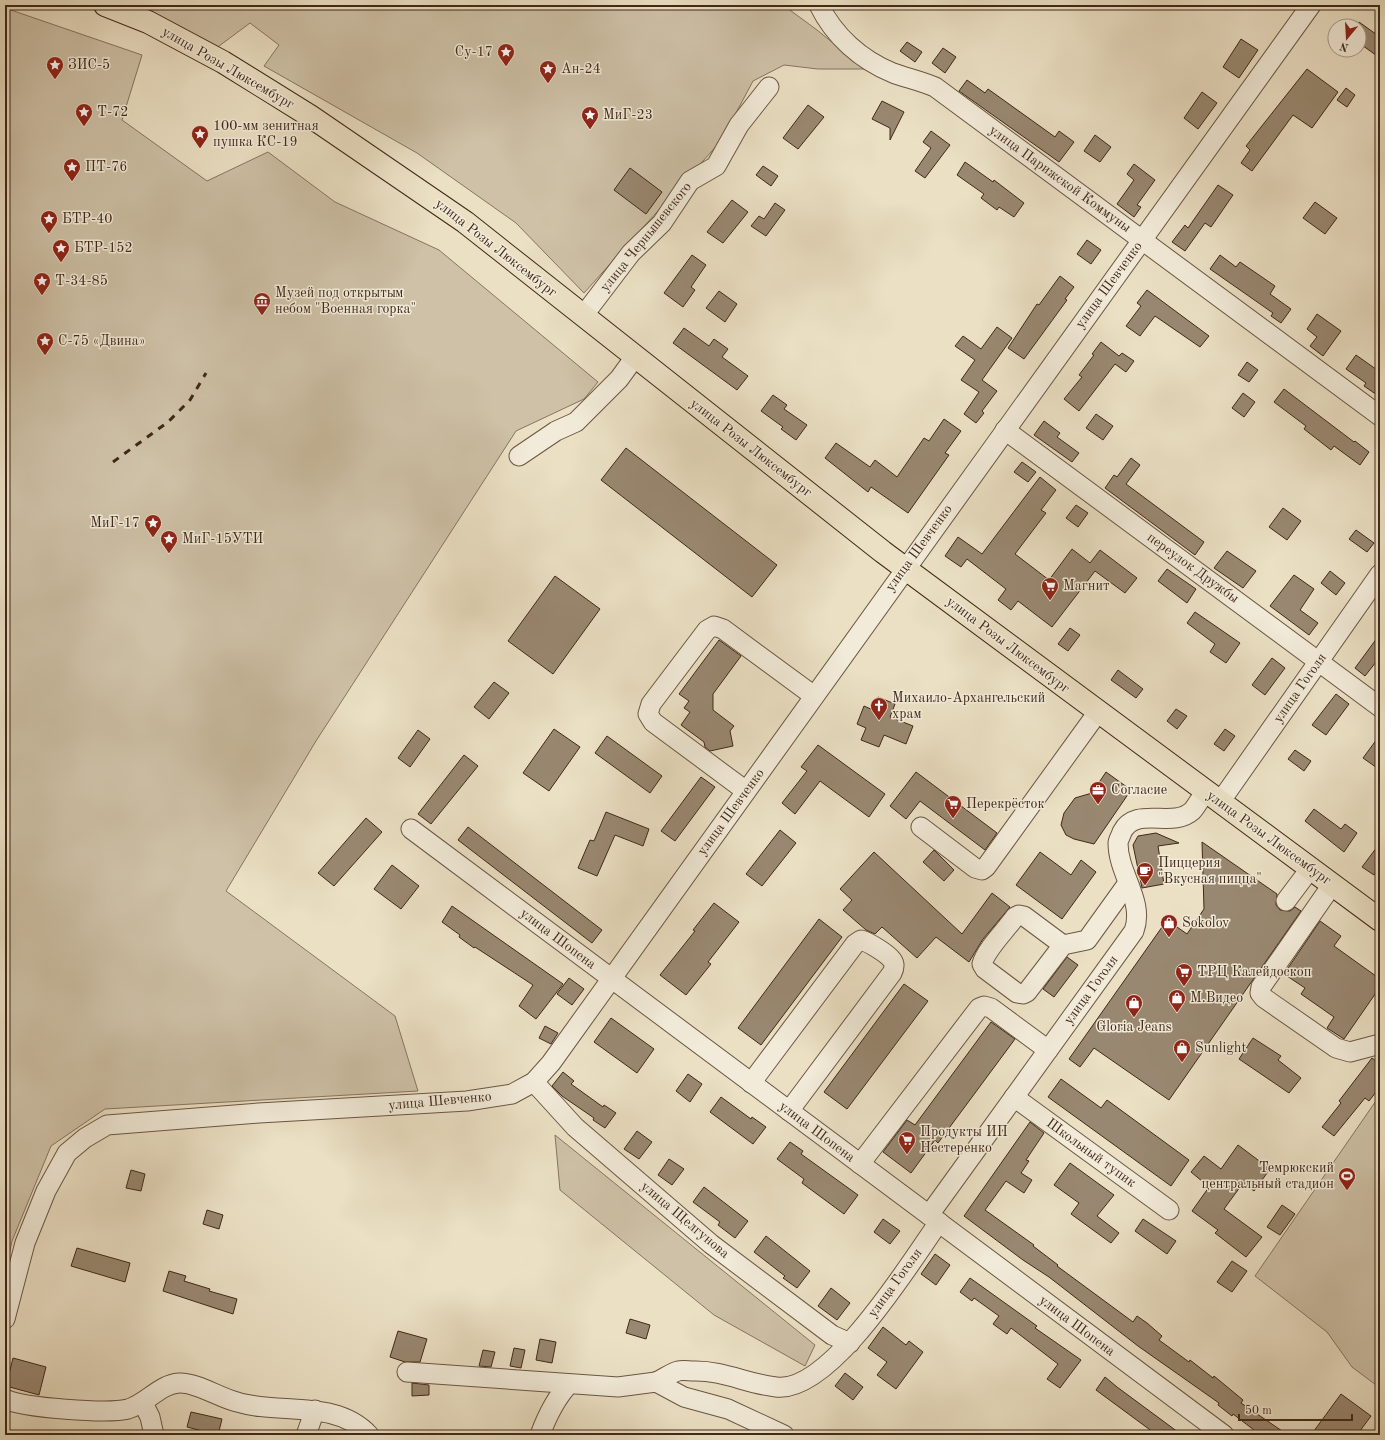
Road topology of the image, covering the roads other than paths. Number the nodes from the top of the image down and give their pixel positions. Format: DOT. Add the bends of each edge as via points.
graph roads {
  1 [pos="105,5"];
  2 [pos="819,5"];
  3 [pos="1311,5"];
  4 [pos="769,87"];
  5 [pos="1142,240"];
  6 [pos="583,316"];
  7 [pos="635,356"];
  8 [pos="1380,416"];
  9 [pos="1005,430"];
  10 [pos="519,456"];
  11 [pos="905,568"];
  12 [pos="1380,574"];
  13 [pos="1319,661"];
  14 [pos="814,696"];
  15 [pos="1380,707"];
  16 [pos="1098,712"];
  17 [pos="746,791"];
  18 [pos="1213,797"];
  19 [pos="920,827"];
  20 [pos="411,829"];
  21 [pos="1310,869"];
  22 [pos="1128,883"];
  23 [pos="1332,885"];
  24 [pos="1286,901"];
  25 [pos="1380,920"];
  26 [pos="1063,944"];
  27 [pos="611,979"];
  28 [pos="1380,1044"];
  29 [pos="1048,1050"];
  30 [pos="534,1082"];
  31 [pos="751,1083"];
  32 [pos="1014,1097"];
  33 [pos="789,1111"];
  34 [pos="860,1164"];
  35 [pos="1169,1210"];
  36 [pos="934,1218"];
  37 [pos="5,1319"];
  38 [pos="850,1342"];
  39 [pos="407,1372"];
  40 [pos="656,1382"];
  41 [pos="569,1384"];
  42 [pos="5,1399"];
  43 [pos="143,1403"];
  44 [pos="315,1410"];
  45 [pos="154,1435"];
  46 [pos="306,1435"];
  47 [pos="369,1435"];
  48 [pos="540,1435"];
  49 [pos="784,1435"];
  50 [pos="1224,1435"];
  1 -- 6 [label="main road, улица Розы Люксембург" via="148,22 223,62 310,116 465,222"];
  2 -- 5 [label="street, улица Парижской Коммуны" via="828,23 860,55 893,73 935,87"];
  3 -- 5 [label="street, улица Шевченко"];
  4 -- 6 [label="street, улица Чернышевского" via="738,125 716,166 690,181 662,223 631,253"];
  5 -- 8 [label="street, улица Парижской Коммуны"];
  5 -- 9 [label="street, улица Шевченко"];
  6 -- 7 [label="main road, улица Розы Люксембург"];
  7 -- 10 [label="street" via="619,379 576,422 556,431"];
  7 -- 11 [label="main road, улица Розы Люксембург"];
  9 -- 11 [label="street, улица Шевченко"];
  9 -- 13 [label="street, переулок Дружбы"];
  11 -- 14 [label="street, улица Шевченко"];
  11 -- 16 [label="main road, улица Розы Люксембург"];
  12 -- 13 [label="street, улица Гоголя"];
  13 -- 15 [label="street, переулок Дружбы"];
  13 -- 18 [label="street, улица Гоголя"];
  14 -- 17 [label="street, улица Шевченко"];
  14 -- 17 [label="street" via="723,629 714,626 707,630 652,704 648,714 653,722"];
  16 -- 18 [label="main road, улица Розы Люксембург"];
  16 -- 19 [label="street" via="982,870 975,868"];
  17 -- 27 [label="street, улица Шевченко"];
  18 -- 21 [label="main road, улица Розы Люксембург"];
  18 -- 22 [label="street, улица Гоголя" via="1191,812 1176,818 1135,820 1125,827 1117,842"];
  20 -- 27 [label="street, улица Шопена"];
  21 -- 23 [label="main road, улица Розы Люксембург"];
  21 -- 24 [label="street"];
  22 -- 26 [label="street" via="1087,940"];
  22 -- 29 [label="street, улица Гоголя" via="1138,911 1134,931"];
  23 -- 25 [label="main road, улица Розы Люксембург"];
  23 -- 28 [label="street" via="1261,987 1260,993 1336,1048 1350,1052"];
  27 -- 30 [label="street, улица Шевченко" via="551,1063"];
  27 -- 31 [label="street, улица Шопена"];
  29 -- 32 [label="street, улица Гоголя"];
  29 -- 34 [label="street" via="991,1008 978,1008"];
  30 -- 37 [label="street, улица Шевченко" via="512,1094 467,1101 107,1125 67,1153 46,1191 25,1243"];
  30 -- 38 [label="street, улица Щелгунова" via="574,1127 711,1244 832,1335"];
  31 -- 33 [label="street, улица Шопена"];
  31 -- 33 [label="street" via="855,944 861,940 867,942 892,960 892,973"];
  32 -- 35 [label="street, Школьный тупик"];
  32 -- 36 [label="street, улица Гоголя"];
  33 -- 34 [label="street, улица Шопена"];
  34 -- 36 [label="street, улица Шопена"];
  36 -- 38 [label="street, улица Гоголя" via="877,1309"];
  36 -- 50 [label="street, улица Шопена"];
  38 -- 40 [label="street, улица Гоголя" via="823,1368 790,1387 776,1387 709,1371 679,1371"];
  39 -- 41 [label="street"];
  40 -- 41 [label="street" via="618,1387"];
  40 -- 49 [label="street" via="684,1397 728,1409"];
  41 -- 48 [label="street" via="546,1417"];
  42 -- 43 [label="street" via="47,1408 128,1409"];
  43 -- 44 [label="street" via="165,1388 179,1383 238,1403"];
  43 -- 45 [label="street" via="150,1417"];
  44 -- 46 [label="street"];
  44 -- 47 [label="street" via="346,1419 363,1428"];
}
